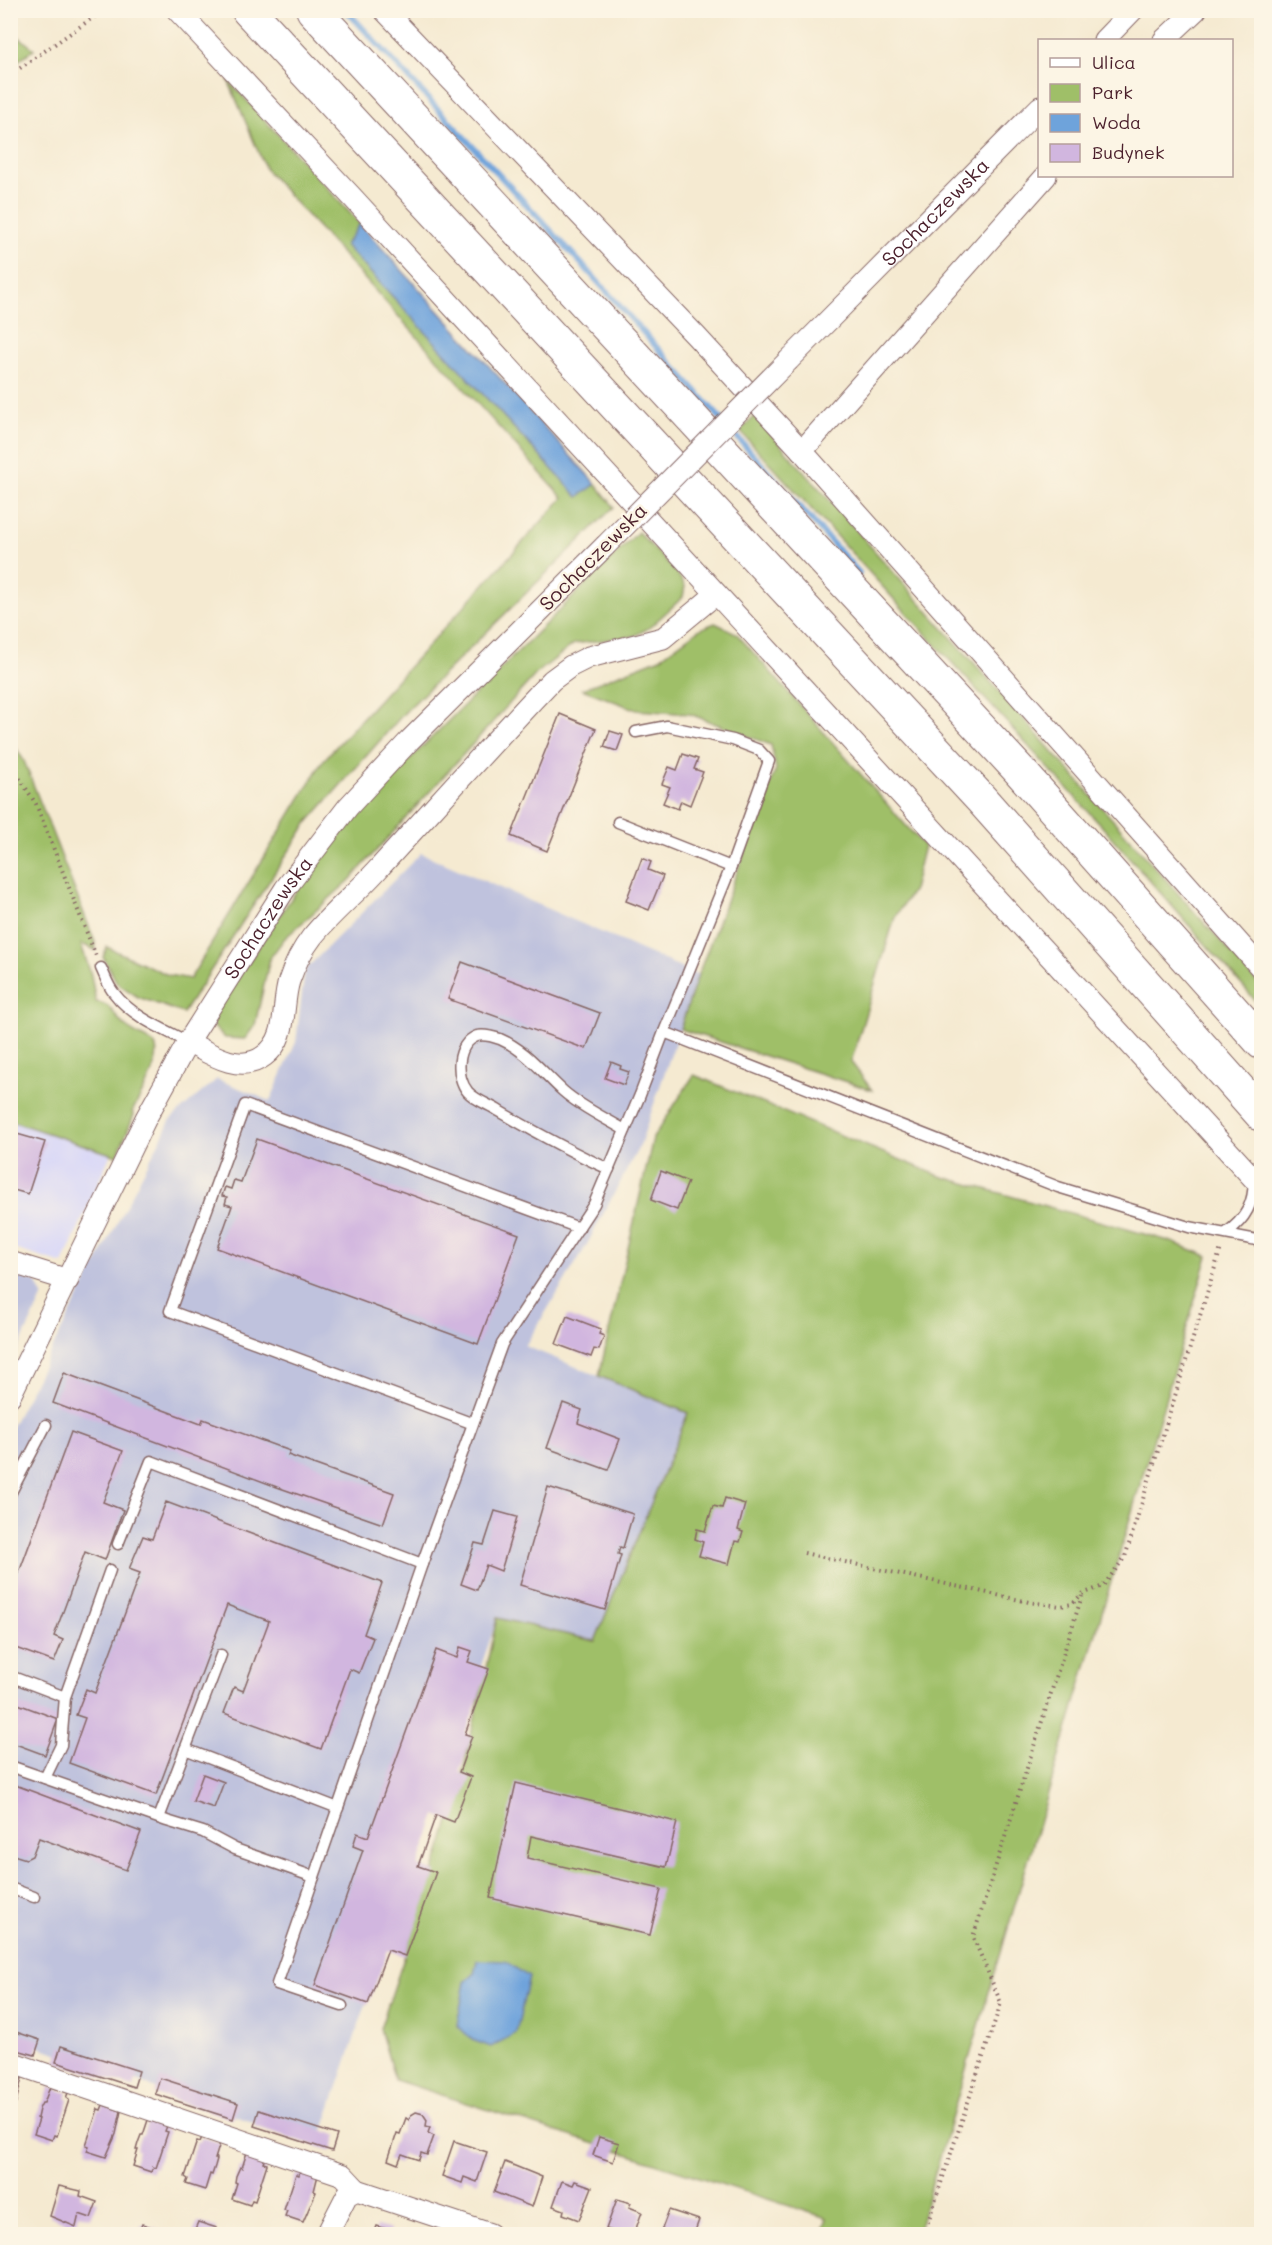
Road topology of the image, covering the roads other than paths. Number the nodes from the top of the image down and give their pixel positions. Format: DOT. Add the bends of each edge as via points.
graph roads {
  1 [pos="177,10"];
  2 [pos="248,10"];
  3 [pos="313,10"];
  4 [pos="384,10"];
  5 [pos="1133,10"];
  6 [pos="1196,10"];
  7 [pos="1105,39"];
  8 [pos="1165,39"];
  9 [pos="1038,108"];
  10 [pos="1045,177"];
  11 [pos="802,451"];
  12 [pos="716,594"];
  13 [pos="636,732"];
  14 [pos="618,822"];
  15 [pos="731,867"];
  16 [pos="101,968"];
  17 [pos="1262,969"];
  18 [pos="664,1032"];
  19 [pos="188,1042"];
  20 [pos="1262,1043"];
  21 [pos="1262,1115"];
  22 [pos="625,1130"];
  23 [pos="609,1169"];
  24 [pos="1258,1182"];
  25 [pos="579,1228"];
  26 [pos="1226,1233"];
  27 [pos="1262,1241"];
  28 [pos="10,1262"];
  29 [pos="68,1280"];
  30 [pos="10,1396"];
  31 [pos="471,1424"];
  32 [pos="46,1425"];
  33 [pos="10,1494"];
  34 [pos="118,1544"];
  35 [pos="422,1564"];
  36 [pos="110,1570"];
  37 [pos="221,1655"];
  38 [pos="10,1676"];
  39 [pos="65,1697"];
  40 [pos="185,1749"];
  41 [pos="10,1766"];
  42 [pos="45,1778"];
  43 [pos="338,1808"];
  44 [pos="159,1818"];
  45 [pos="315,1877"];
  46 [pos="10,1888"];
  47 [pos="34,1897"];
  48 [pos="342,2006"];
  49 [pos="10,2062"];
  50 [pos="357,2190"];
  51 [pos="327,2235"];
  52 [pos="490,2235"];
  1 -- 12 [label="street"];
  2 -- 21 [label="highway" via="981,799"];
  3 -- 20 [label="highway" via="1019,770"];
  4 -- 11 [label="street"];
  5 -- 7 [label="street"];
  6 -- 8 [label="street"];
  9 -- 19 [label="street, Sochaczewska, bridge" via="348,807 285,889"];
  10 -- 11 [label="street"];
  11 -- 17 [label="street"];
  12 -- 19 [label="street" via="663,638 589,657 552,680 312,937 288,983 280,1036 273,1050 261,1059 240,1063 219,1059"];
  12 -- 24 [label="street"];
  13 -- 15 [label="lane" via="668,726 734,740 759,750 769,761"];
  14 -- 15 [label="lane"];
  15 -- 18 [label="lane"];
  16 -- 19 [label="lane" via="122,1003"];
  18 -- 22 [label="lane"];
  18 -- 26 [label="lane" via="1058,1187 1189,1227"];
  19 -- 29 [label="street, Sochaczewska" via="135,1139"];
  22 -- 23 [label="lane"];
  22 -- 23 [label="lane" via="565,1092 537,1064 500,1039 477,1036 460,1056 462,1082 469,1093"];
  23 -- 25 [label="lane"];
  24 -- 26 [label="lane" via="1250,1209"];
  25 -- 31 [label="lane" via="502,1344"];
  25 -- 31 [label="lane" via="245,1105 170,1311"];
  26 -- 27 [label="lane"];
  28 -- 29 [label="street"];
  29 -- 30 [label="street, Sochaczewska"];
  31 -- 35 [label="lane"];
  32 -- 33 [label="lane"];
  34 -- 35 [label="lane" via="151,1461"];
  35 -- 43 [label="lane"];
  36 -- 39 [label="lane"];
  37 -- 40 [label="lane"];
  38 -- 39 [label="lane"];
  39 -- 42 [label="lane" via="61,1744"];
  40 -- 43 [label="lane"];
  40 -- 44 [label="lane"];
  41 -- 42 [label="lane"];
  42 -- 44 [label="lane"];
  43 -- 45 [label="lane"];
  44 -- 45 [label="lane"];
  45 -- 48 [label="lane" via="277,1984"];
  46 -- 47 [label="lane"];
  49 -- 50 [label="street" via="343,2175"];
  50 -- 51 [label="street" via="347,2195"];
  50 -- 52 [label="street"];
}
